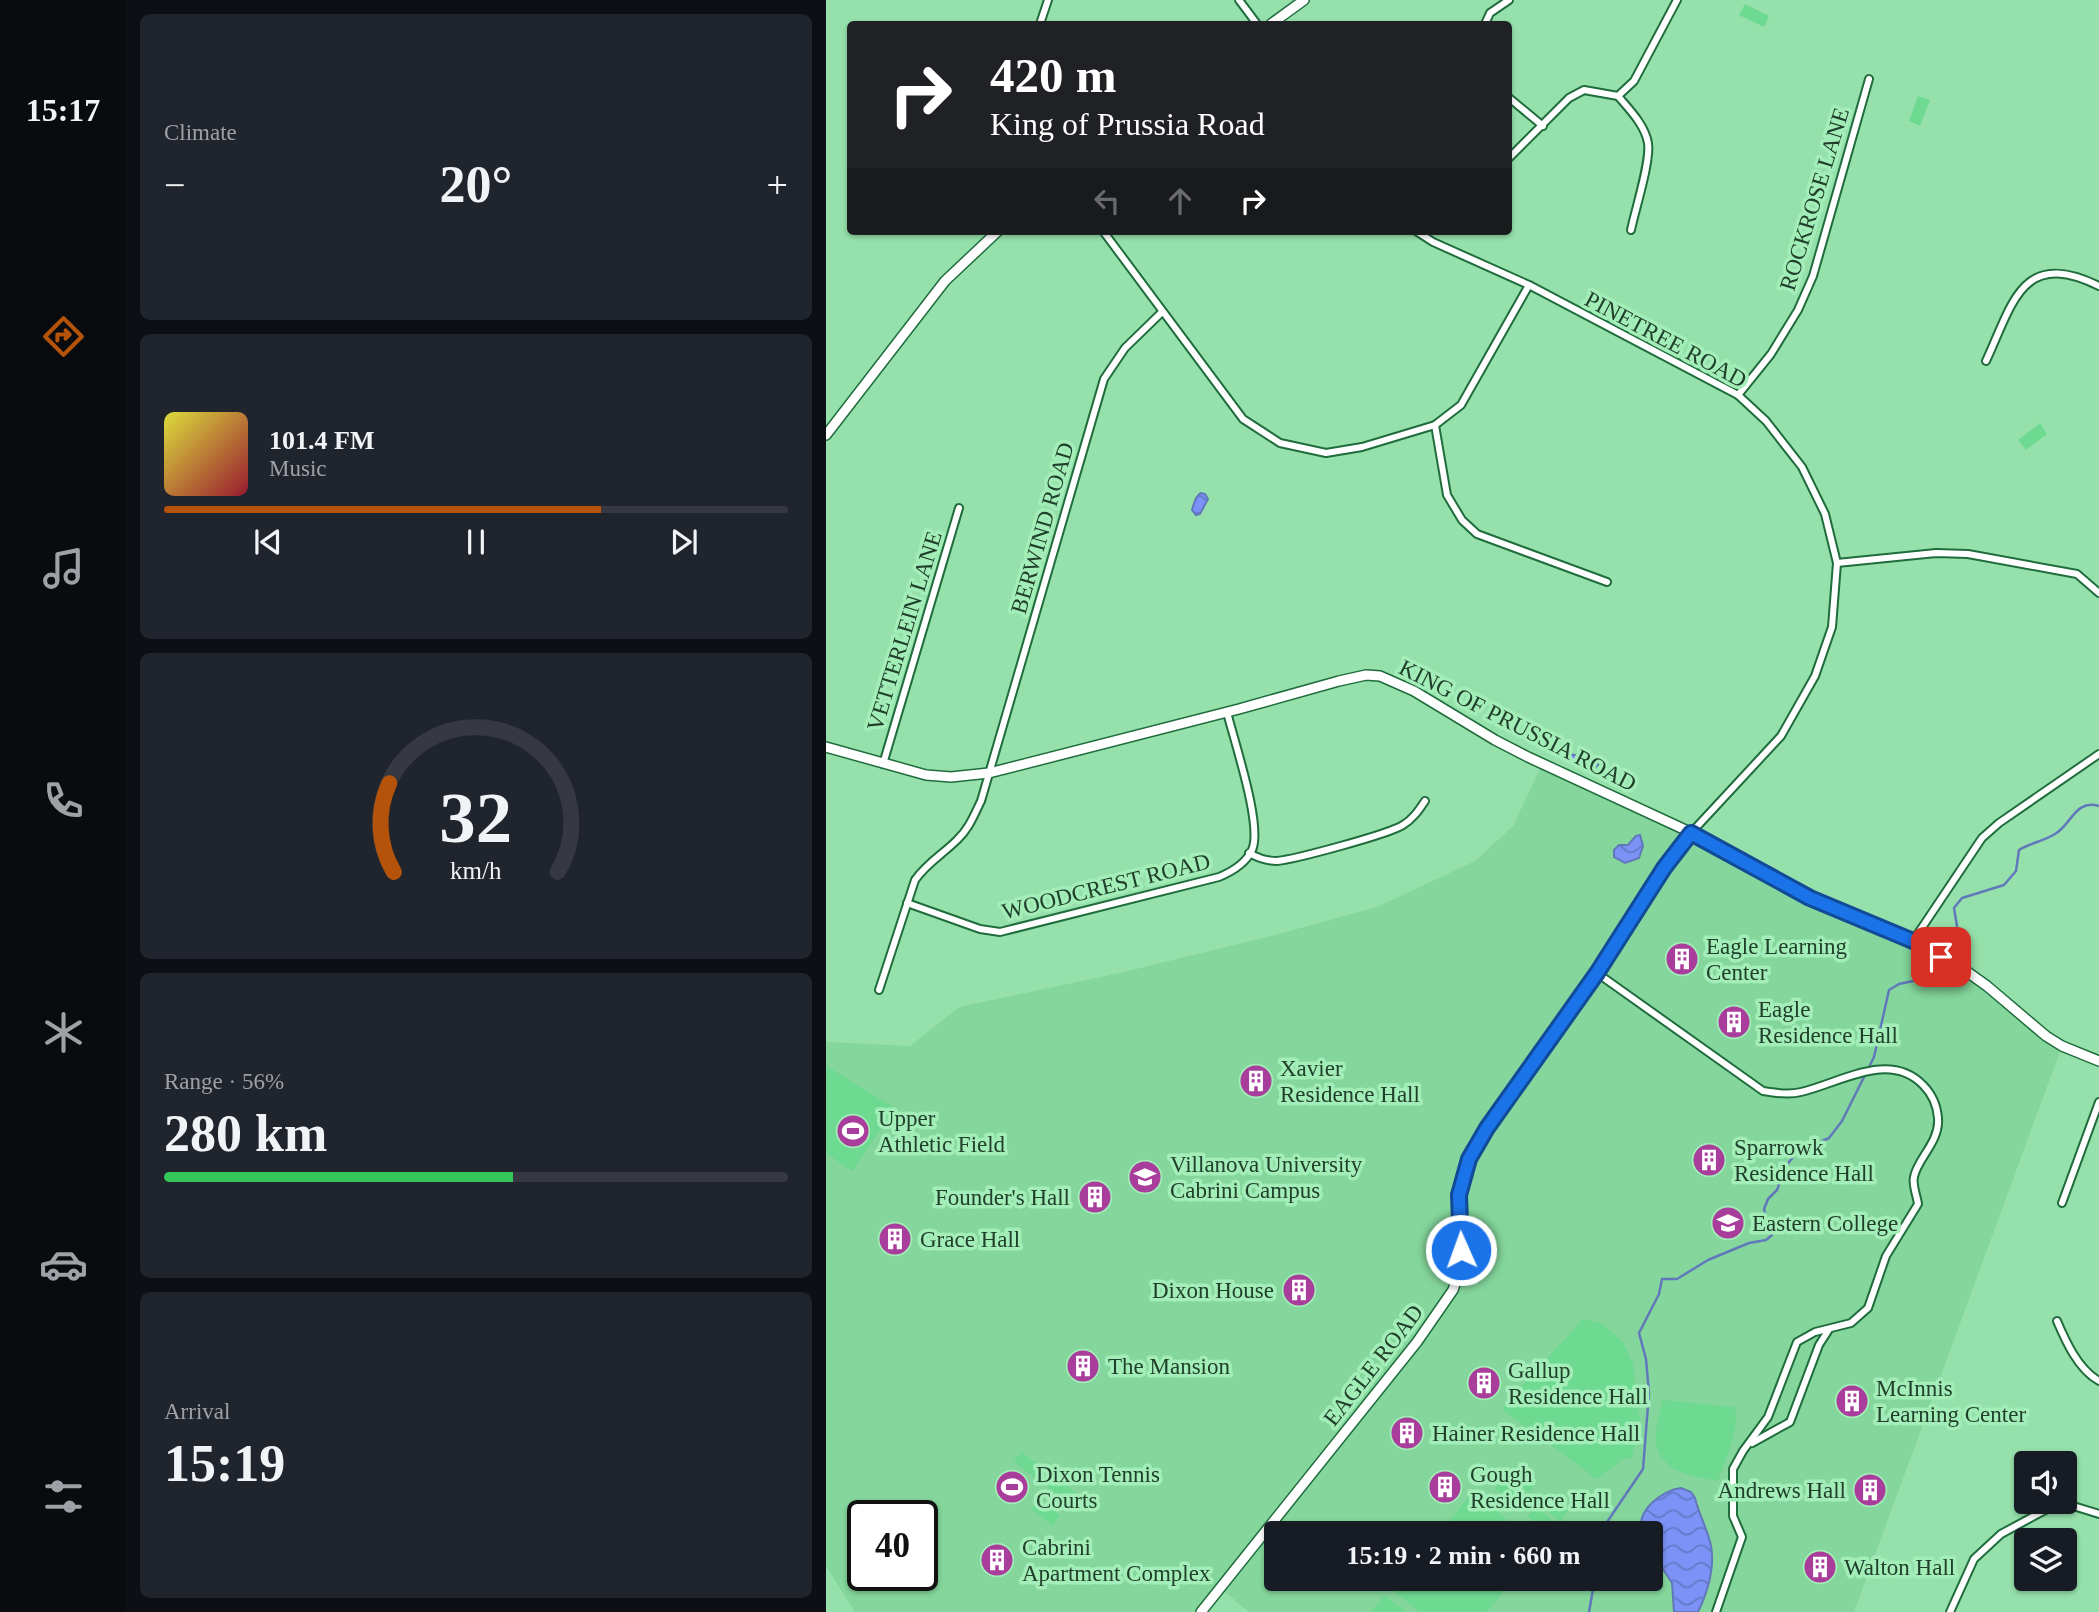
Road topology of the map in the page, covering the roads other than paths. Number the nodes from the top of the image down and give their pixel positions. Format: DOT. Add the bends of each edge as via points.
graph roads {
  1 [pos="1048,0"];
  2 [pos="1239,0"];
  3 [pos="1304,0"];
  4 [pos="1509,0"];
  5 [pos="1677,0"];
  6 [pos="1041,21"];
  7 [pos="1255,21"];
  8 [pos="1275,21"];
  9 [pos="1486,21"];
  10 [pos="1869,79"];
  11 [pos="1618,96"];
  12 [pos="1512,100"];
  13 [pos="1542,125"];
  14 [pos="1512,155"];
  15 [pos="1630,230"];
  16 [pos="994,235"];
  17 [pos="1105,235"];
  18 [pos="1422,235"];
  19 [pos="1529,285"];
  20 [pos="2099,286"];
  21 [pos="1162,312"];
  22 [pos="1986,361"];
  23 [pos="1738,395"];
  24 [pos="1435,425"];
  25 [pos="826,435"];
  26 [pos="959,508"];
  27 [pos="1837,564"];
  28 [pos="1607,582"];
  29 [pos="2099,593"];
  30 [pos="1227,712"];
  31 [pos="826,747"];
  32 [pos="2099,754"];
  33 [pos="883,764"];
  34 [pos="989,773"];
  35 [pos="1425,801"];
  36 [pos="1691,833"];
  37 [pos="1249,853"];
  38 [pos="907,903"];
  39 [pos="1913,941"];
  40 [pos="1597,973"];
  41 [pos="879,990"];
  42 [pos="2099,1061"];
  43 [pos="2099,1102"];
  44 [pos="2062,1203"];
  45 [pos="2057,1321"];
  46 [pos="1829,1330"];
  47 [pos="2099,1381"];
  48 [pos="1748,1445"];
  49 [pos="2099,1514"];
  50 [pos="1201,1612"];
  51 [pos="1716,1612"];
  52 [pos="1951,1612"];
  1 -- 6 [label="street"];
  2 -- 7 [label="street"];
  3 -- 8 [label="street"];
  4 -- 9 [label="street"];
  5 -- 11 [label="street" via="1634,81"];
  10 -- 23 [label="street, ROCKROSE LANE" via="1813,276 1771,354"];
  11 -- 13 [label="street" via="1584,90"];
  11 -- 15 [label="street" via="1642,127 1648,143"];
  12 -- 13 [label="street"];
  13 -- 14 [label="street"];
  16 -- 25 [label="street" via="946,281"];
  17 -- 21 [label="street"];
  18 -- 19 [label="street, PINETREE ROAD"];
  19 -- 23 [label="street, PINETREE ROAD"];
  19 -- 24 [label="street" via="1461,405"];
  20 -- 22 [label="street" via="2065,273 2034,278 2018,292"];
  21 -- 24 [label="street" via="1243,419 1280,443 1326,453"];
  21 -- 34 [label="street, BERWIND ROAD" via="1125,348 1104,379"];
  23 -- 27 [label="street, PINETREE ROAD" via="1766,421 1802,467 1825,514"];
  24 -- 28 [label="street" via="1447,495 1477,534"];
  26 -- 33 [label="street, VETTERLEIN LANE"];
  27 -- 29 [label="street" via="1936,552 1968,554 2077,574"];
  27 -- 36 [label="street, PINETREE ROAD" via="1832,627 1815,676 1782,736"];
  30 -- 34 [label="street, KING OF PRUSSIA ROAD"];
  30 -- 36 [label="street, KING OF PRUSSIA ROAD" via="1354,677 1380,676 1528,757"];
  30 -- 37 [label="street" via="1255,823"];
  31 -- 33 [label="street, KING OF PRUSSIA ROAD"];
  32 -- 39 [label="street" via="1982,838"];
  33 -- 34 [label="street, KING OF PRUSSIA ROAD" via="926,775"];
  34 -- 38 [label="street, BERWIND ROAD" via="968,828 923,868"];
  35 -- 37 [label="street" via="1401,827 1363,839 1280,860"];
  36 -- 39 [label="street, KING OF PRUSSIA ROAD" via="1810,898"];
  36 -- 40 [label="street, EAGLE ROAD" via="1639,904"];
  37 -- 38 [label="street, WOODCREST ROAD" via="1219,877 1000,932"];
  38 -- 41 [label="street, BERWIND ROAD"];
  39 -- 42 [label="street, KING OF PRUSSIA ROAD" via="1997,993 2046,1036"];
  40 -- 46 [label="street" via="1763,1091 1799,1093 1878,1069 1898,1069 1915,1077 1932,1094 1939,1119 1933,1142 1914,1176 1918,1204 1886,1256 1868,1308 1851,1323"];
  40 -- 50 [label="street, EAGLE ROAD" via="1469,1159 1459,1195 1461,1250 1453,1290 1417,1342"];
  43 -- 44 [label="street"];
  45 -- 47 [label="street" via="2074,1355"];
  46 -- 48 [label="street" via="1790,1422"];
  46 -- 48 [label="street" via="1797,1342 1768,1417"];
  48 -- 51 [label="street" via="1733,1469 1733,1516 1742,1537"];
  49 -- 52 [label="street" via="2070,1505 2047,1509 2001,1534 1974,1559"];
}
